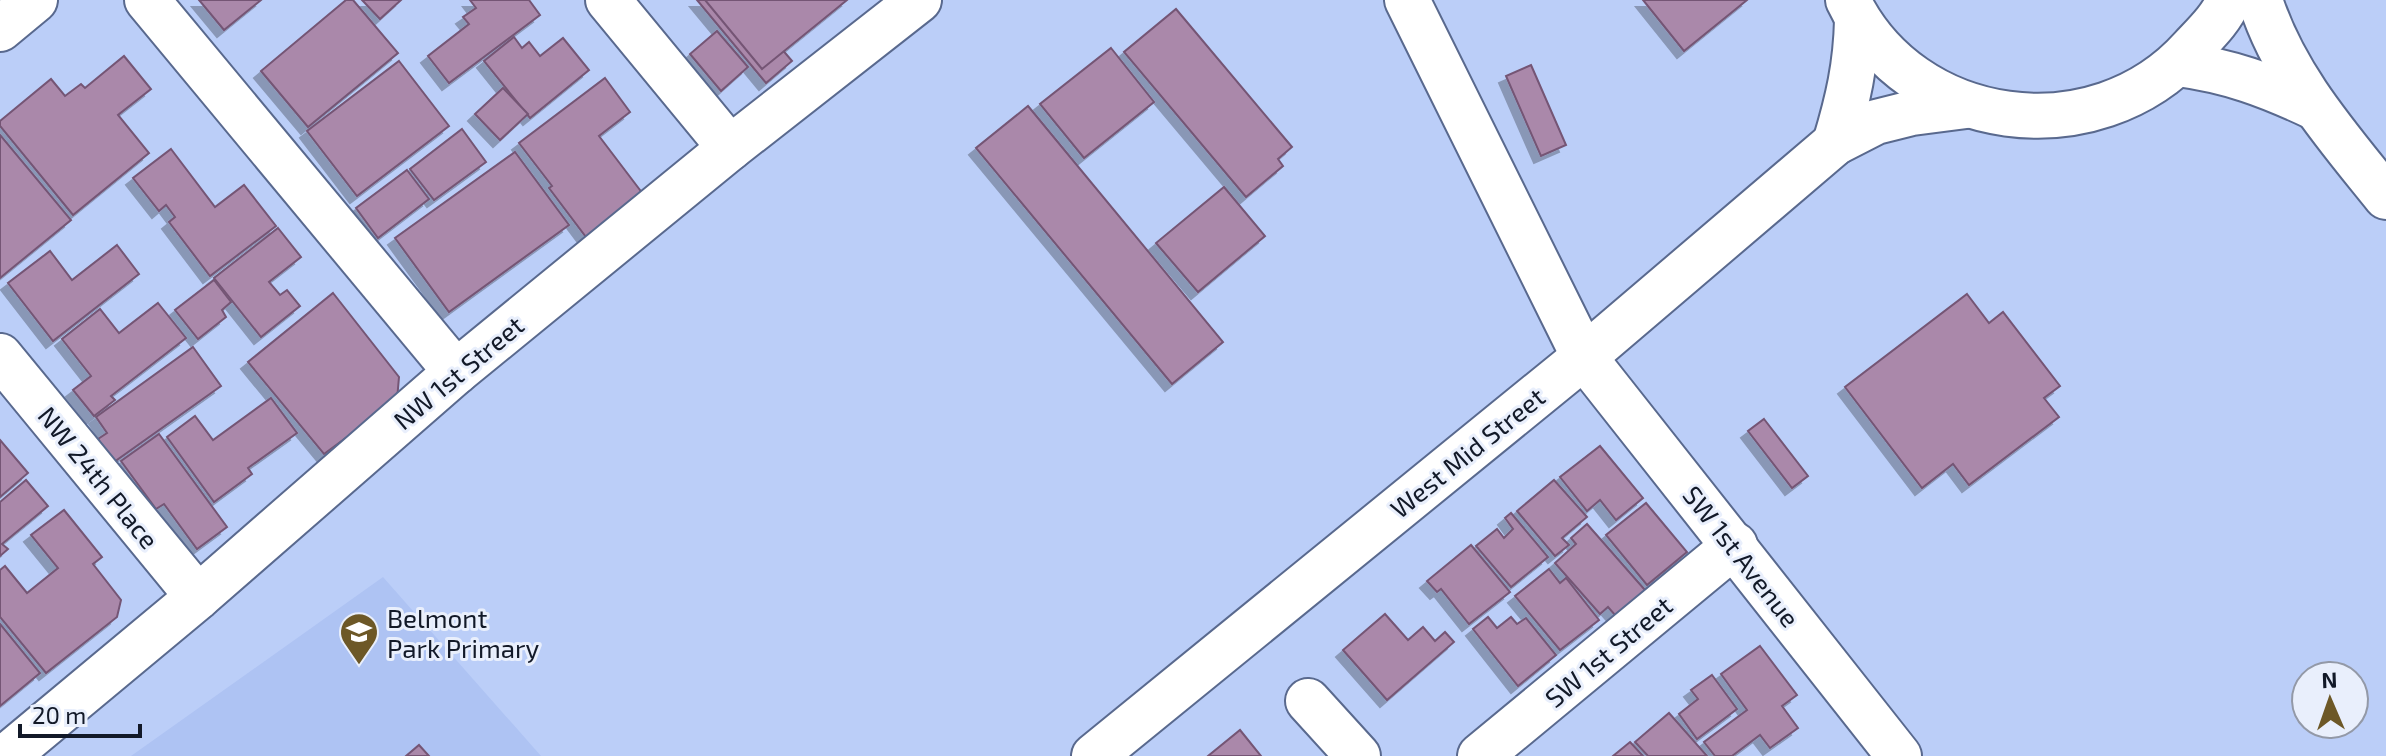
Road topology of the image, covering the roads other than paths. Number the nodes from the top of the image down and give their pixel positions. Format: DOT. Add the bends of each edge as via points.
graph roads {
  1 [pos="35,0"];
  2 [pos="147,0"];
  3 [pos="608,0"];
  4 [pos="919,0"];
  5 [pos="1407,0"];
  6 [pos="2229,0"];
  7 [pos="2260,0"];
  8 [pos="1852,10"];
  9 [pos="0,29"];
  10 [pos="2178,64"];
  11 [pos="1966,106"];
  12 [pos="2314,107"];
  13 [pos="1835,143"];
  14 [pos="730,148"];
  15 [pos="2386,197"];
  16 [pos="0,356"];
  17 [pos="1584,357"];
  18 [pos="456,372"];
  19 [pos="1735,545"];
  20 [pos="198,597"];
  21 [pos="1308,701"];
  22 [pos="7,756"];
  23 [pos="1094,756"];
  24 [pos="1358,756"];
  25 [pos="1480,756"];
  26 [pos="1899,756"];
  1 -- 9 [label="street"];
  2 -- 18 [label="street"];
  3 -- 14 [label="street"];
  4 -- 14 [label="street, NW 1st Street"];
  5 -- 17 [label="street, SW 1st Avenue"];
  6 -- 10 [label="street" via="2223,14"];
  7 -- 12 [label="street" via="2284,58"];
  8 -- 11 [label="street" via="1887,56 1924,85"];
  8 -- 13 [label="street" via="1856,61"];
  10 -- 11 [label="street" via="2136,94 2081,113 2023,117"];
  10 -- 12 [label="street" via="2261,82"];
  11 -- 13 [label="street, West Mid Street" via="1876,122"];
  12 -- 15 [label="street"];
  13 -- 17 [label="street, West Mid Street"];
  14 -- 18 [label="street, NW 1st Street"];
  16 -- 20 [label="street, NW 24th Place"];
  17 -- 19 [label="street, SW 1st Avenue"];
  17 -- 23 [label="street, West Mid Street"];
  18 -- 20 [label="street, NW 1st Street"];
  19 -- 25 [label="street, SW 1st Street"];
  19 -- 26 [label="street, SW 1st Avenue"];
  20 -- 22 [label="street, NW 1st Street"];
  21 -- 24 [label="street"];
}
